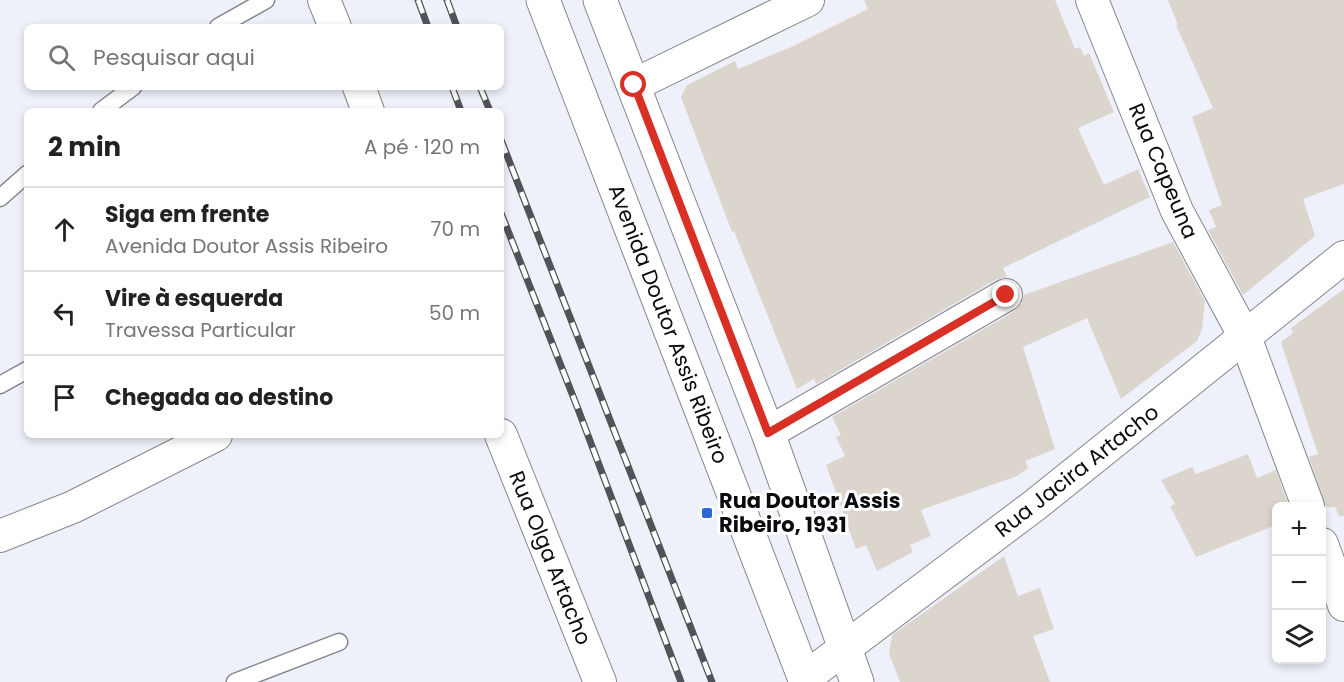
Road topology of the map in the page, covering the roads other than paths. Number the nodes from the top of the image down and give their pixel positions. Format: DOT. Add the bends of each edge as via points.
graph roads {
  1 [pos="266,0"];
  2 [pos="324,0"];
  3 [pos="543,0"];
  4 [pos="600,0"];
  5 [pos="808,0"];
  6 [pos="1092,0"];
  7 [pos="223,24"];
  8 [pos="334,24"];
  9 [pos="634,85"];
  10 [pos="128,90"];
  11 [pos="360,90"];
  12 [pos="105,108"];
  13 [pos="367,108"];
  14 [pos="24,177"];
  15 [pos="0,198"];
  16 [pos="1344,257"];
  17 [pos="1006,295"];
  18 [pos="1245,337"];
  19 [pos="24,372"];
  20 [pos="0,385"];
  21 [pos="768,433"];
  22 [pos="210,438"];
  23 [pos="502,438"];
  24 [pos="1306,502"];
  25 [pos="0,536"];
  26 [pos="1326,555"];
  27 [pos="1344,605"];
  28 [pos="339,642"];
  29 [pos="844,648"];
  30 [pos="805,680"];
  31 [pos="235,682"];
  32 [pos="600,682"];
  33 [pos="857,682"];
  1 -- 7 [label="lane"];
  2 -- 8 [label="street"];
  3 -- 30 [label="main road, Avenida Doutor Assis Ribeiro"];
  4 -- 9 [label="main road"];
  5 -- 9 [label="street"];
  6 -- 18 [label="street, Rua Capeuna" via="1177,211"];
  9 -- 21 [label="main road"];
  10 -- 12 [label="lane"];
  11 -- 13 [label="street"];
  14 -- 15 [label="lane"];
  16 -- 18 [label="street, Rua Jacira Artacho"];
  17 -- 21 [label="street"];
  18 -- 24 [label="street, Rua Capeuna"];
  18 -- 29 [label="street, Rua Jacira Artacho" via="1035,506"];
  19 -- 20 [label="lane"];
  21 -- 29 [label="main road"];
  22 -- 25 [label="street" via="73,507"];
  23 -- 32 [label="street, Rua Olga Artacho"];
  26 -- 27 [label="street"];
  28 -- 31 [label="lane"];
  29 -- 30 [label="street, Rua Jacira Artacho"];
  29 -- 33 [label="main road"];
}
